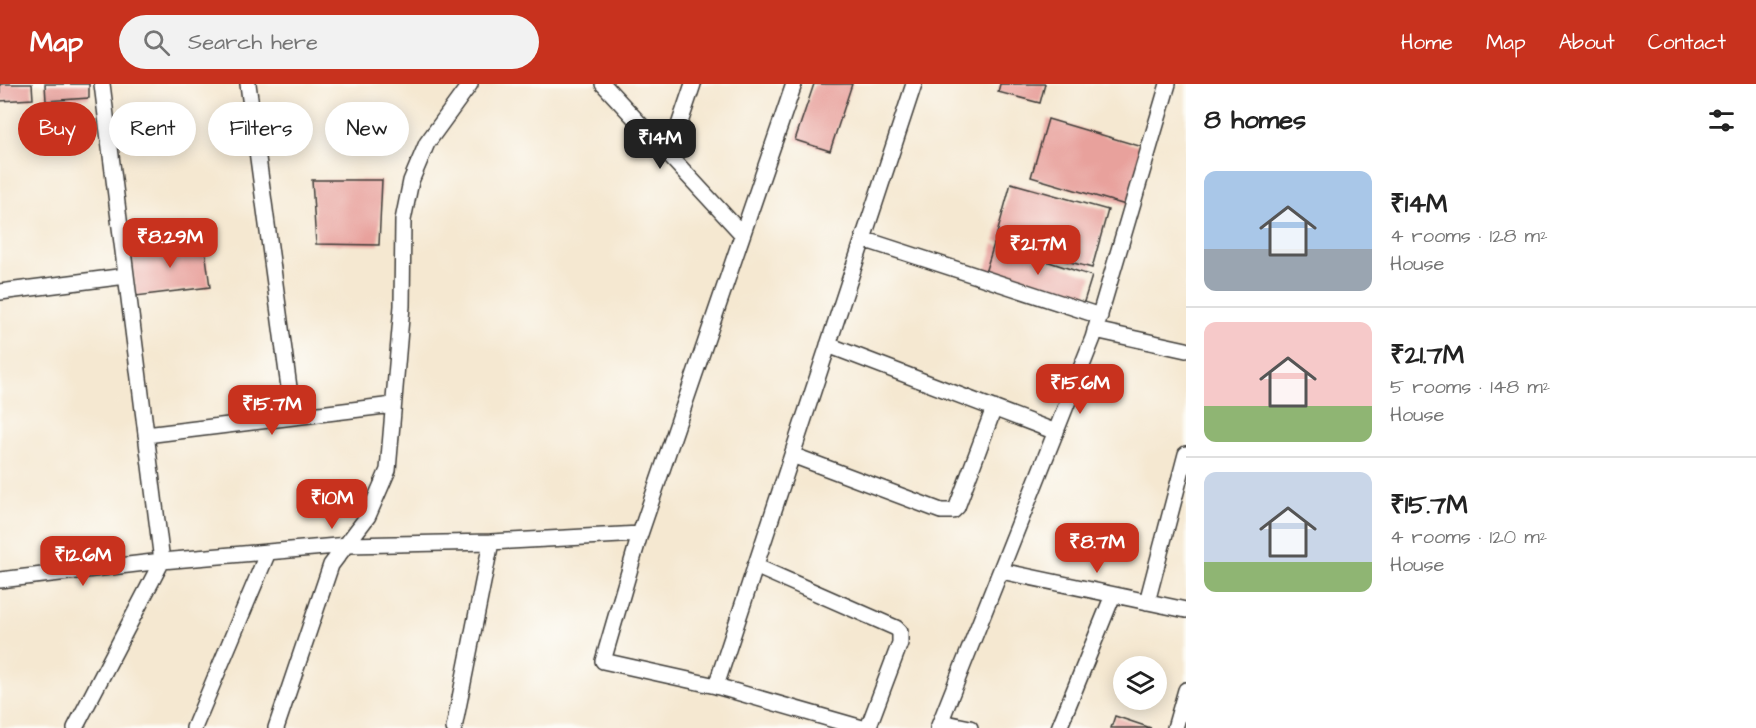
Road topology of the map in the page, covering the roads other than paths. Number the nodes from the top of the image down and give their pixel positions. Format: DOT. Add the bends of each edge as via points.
graph roads {
  1 [pos="102,84"];
  2 [pos="248,84"];
  3 [pos="470,84"];
  4 [pos="603,84"];
  5 [pos="693,84"];
  6 [pos="794,84"];
  7 [pos="914,84"];
  8 [pos="1168,84"];
  9 [pos="669,155"];
  10 [pos="742,234"];
  11 [pos="863,239"];
  12 [pos="126,276"];
  13 [pos="0,292"];
  14 [pos="1097,323"];
  15 [pos="828,345"];
  16 [pos="1186,350"];
  17 [pos="393,405"];
  18 [pos="994,408"];
  19 [pos="293,417"];
  20 [pos="1056,432"];
  21 [pos="146,435"];
  22 [pos="1186,454"];
  23 [pos="792,455"];
  24 [pos="640,534"];
  25 [pos="491,542"];
  26 [pos="348,545"];
  27 [pos="268,552"];
  28 [pos="162,561"];
  29 [pos="755,566"];
  30 [pos="1000,571"];
  31 [pos="0,579"];
  32 [pos="1113,595"];
  33 [pos="1146,602"];
  34 [pos="1186,610"];
  35 [pos="716,686"];
  36 [pos="1186,690"];
  37 [pos="940,725"];
  38 [pos="75,728"];
  39 [pos="194,728"];
  40 [pos="276,728"];
  41 [pos="454,728"];
  42 [pos="862,728"];
  43 [pos="868,728"];
  44 [pos="970,728"];
  45 [pos="1059,728"];
  46 [pos="1175,728"];
  1 -- 12 [label="street"];
  2 -- 19 [label="street"];
  3 -- 17 [label="street" via="427,143 411,181 403,220 402,306"];
  4 -- 9 [label="street"];
  5 -- 9 [label="street"];
  6 -- 10 [label="street"];
  7 -- 11 [label="street"];
  8 -- 14 [label="street"];
  9 -- 10 [label="street"];
  10 -- 24 [label="street"];
  11 -- 14 [label="street"];
  11 -- 15 [label="street"];
  12 -- 13 [label="street"];
  12 -- 21 [label="street"];
  14 -- 16 [label="street"];
  14 -- 20 [label="street"];
  15 -- 18 [label="street"];
  15 -- 23 [label="street"];
  17 -- 19 [label="street"];
  17 -- 26 [label="street" via="387,470 368,516"];
  18 -- 20 [label="street"];
  18 -- 23 [label="street" via="953,511 941,511"];
  19 -- 21 [label="street"];
  20 -- 30 [label="street"];
  21 -- 28 [label="street"];
  22 -- 33 [label="street"];
  23 -- 29 [label="street"];
  24 -- 25 [label="street"];
  24 -- 35 [label="street" via="603,662"];
  25 -- 26 [label="street"];
  25 -- 41 [label="street"];
  26 -- 27 [label="street"];
  26 -- 40 [label="street" via="331,565"];
  27 -- 28 [label="street"];
  27 -- 39 [label="street"];
  28 -- 31 [label="street"];
  28 -- 38 [label="street"];
  29 -- 35 [label="street"];
  29 -- 43 [label="street" via="900,632 900,643"];
  30 -- 32 [label="street"];
  30 -- 37 [label="street"];
  32 -- 33 [label="street"];
  32 -- 45 [label="street"];
  33 -- 34 [label="street"];
  35 -- 42 [label="street"];
  36 -- 46 [label="street"];
  37 -- 44 [label="street"];
}
